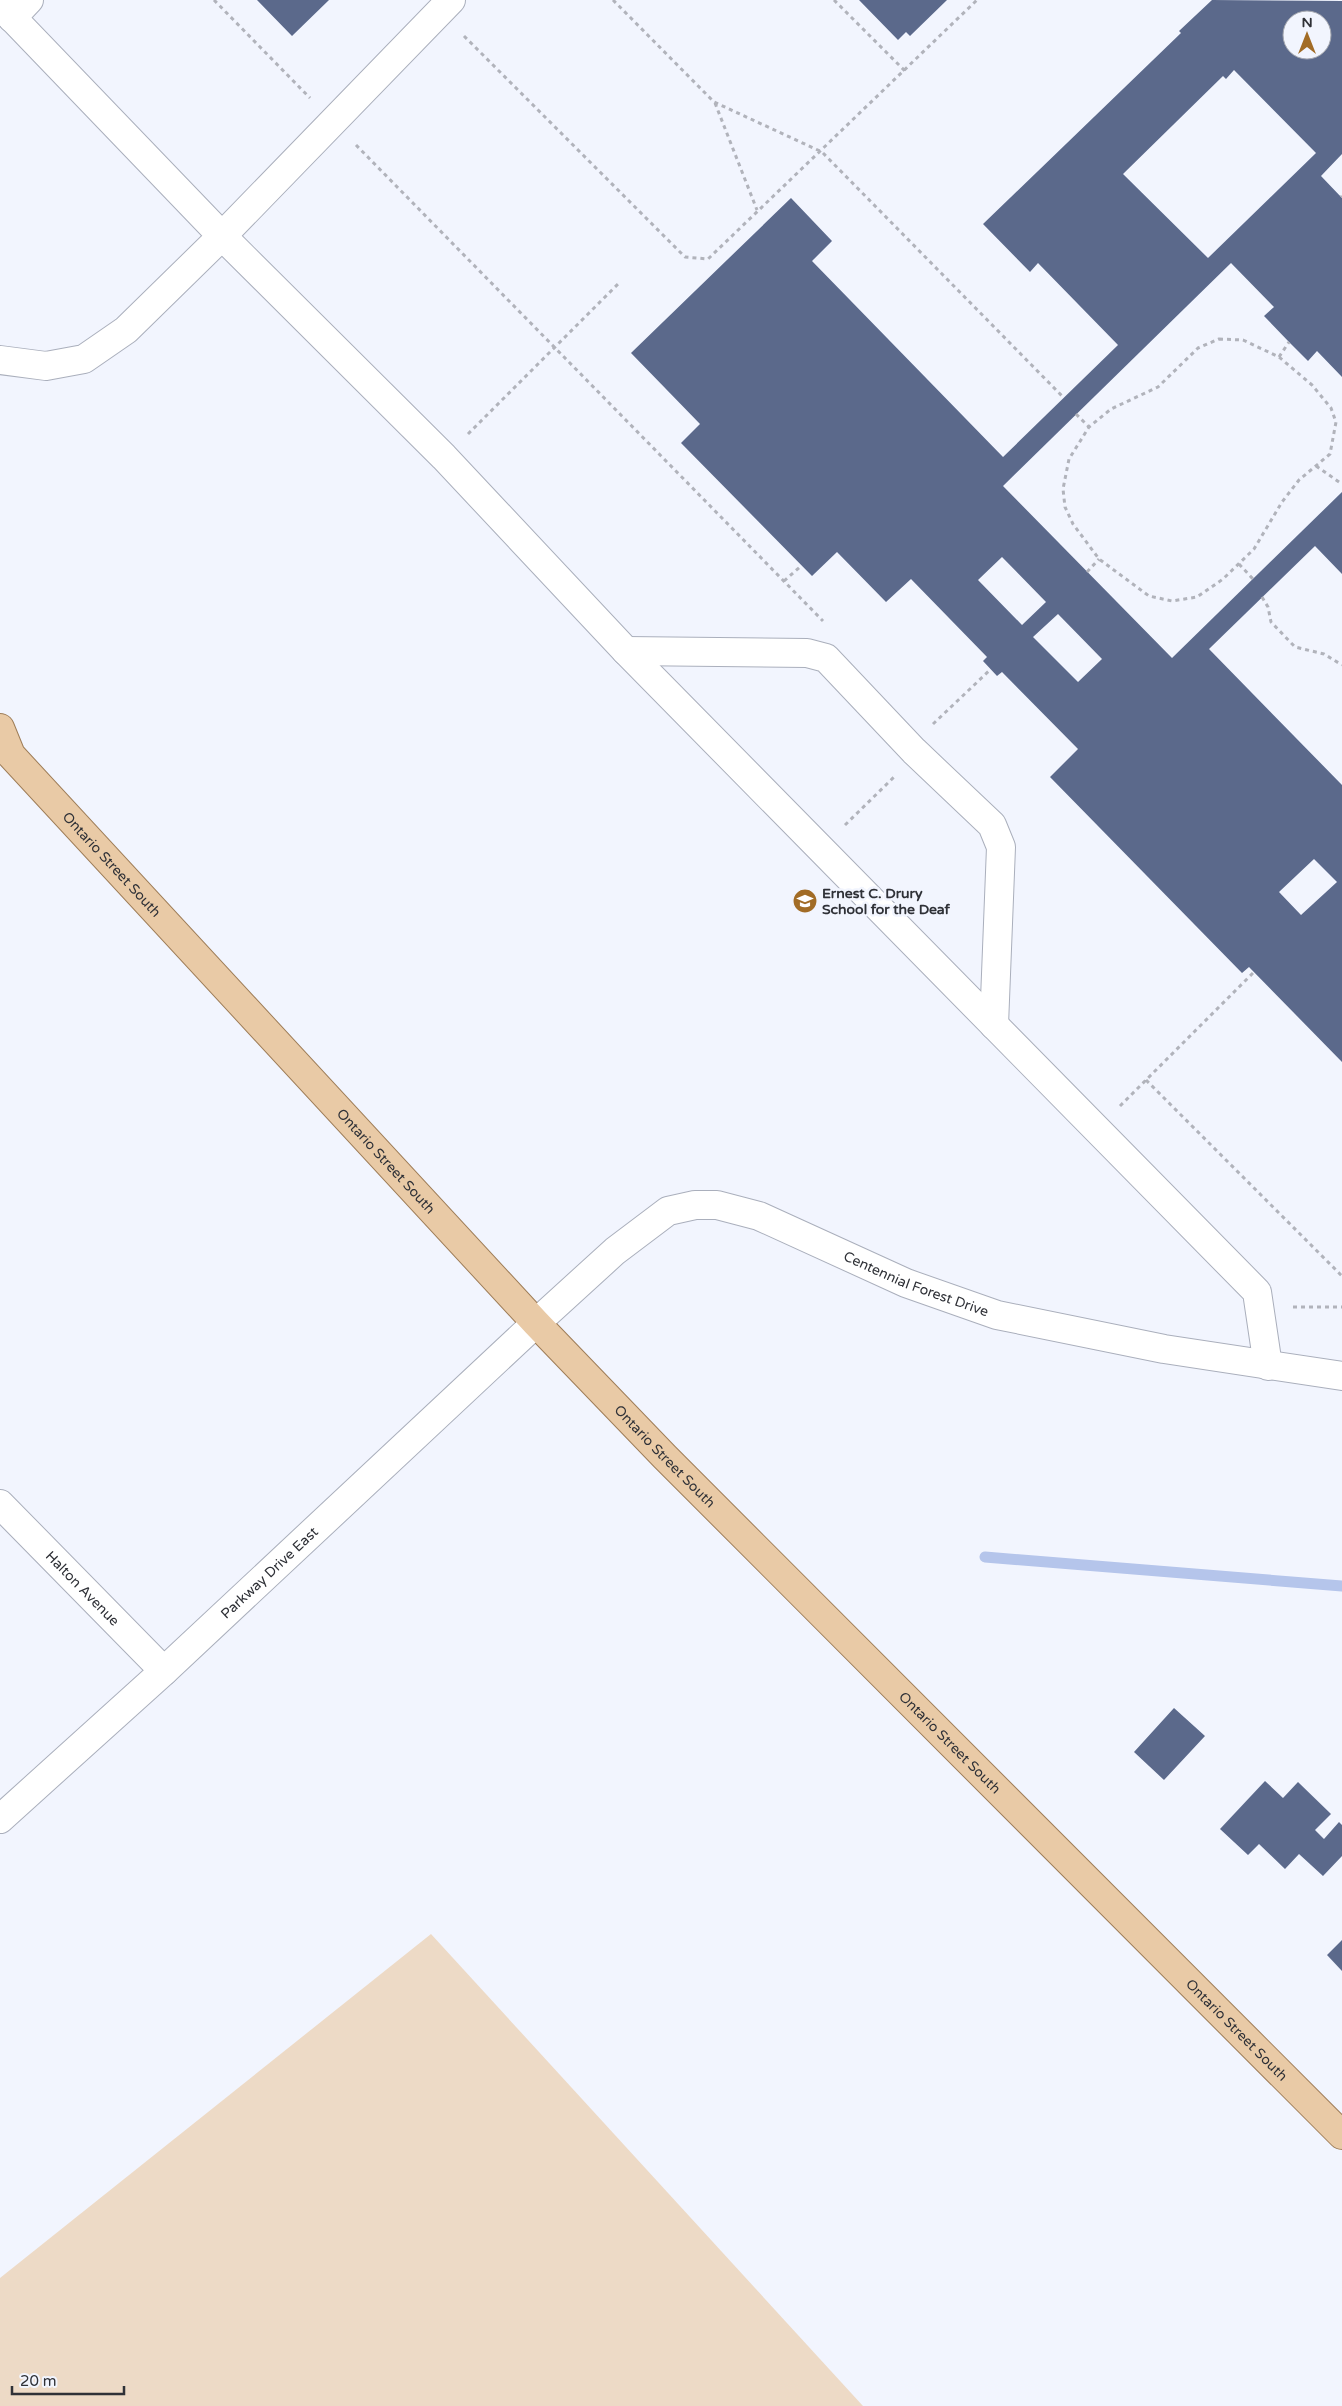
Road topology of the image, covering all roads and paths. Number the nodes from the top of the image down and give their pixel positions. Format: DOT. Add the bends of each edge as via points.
graph roads {
  1 [pos="214,0"];
  2 [pos="613,0"];
  3 [pos="834,0"];
  4 [pos="978,0"];
  5 [pos="445,6"];
  6 [pos="14,8"];
  7 [pos="905,72"];
  8 [pos="714,102"];
  9 [pos="333,121"];
  10 [pos="822,152"];
  11 [pos="757,210"];
  12 [pos="222,236"];
  13 [pos="618,284"];
  14 [pos="1289,342"];
  15 [pos="555,347"];
  16 [pos="1279,357"];
  17 [pos="0,360"];
  18 [pos="1064,398"];
  19 [pos="1076,414"];
  20 [pos="1089,427"];
  21 [pos="444,458"];
  22 [pos="1316,466"];
  23 [pos="1342,484"];
  24 [pos="1099,559"];
  25 [pos="1239,564"];
  26 [pos="801,566"];
  27 [pos="1087,572"];
  28 [pos="1254,579"];
  29 [pos="784,580"];
  30 [pos="1262,597"];
  31 [pos="626,650"];
  32 [pos="826,658"];
  33 [pos="1342,666"];
  34 [pos="0,728"];
  35 [pos="6,754"];
  36 [pos="1254,972"];
  37 [pos="994,1025"];
  38 [pos="1146,1080"];
  39 [pos="1096,1130"];
  40 [pos="1342,1276"];
  41 [pos="536,1323"];
  42 [pos="1268,1366"];
  43 [pos="1342,1376"];
  44 [pos="0,1504"];
  45 [pos="164,1671"];
  46 [pos="0,1819"];
  47 [pos="1342,2135"];
  1 -- 9 [label="path"];
  2 -- 8 [label="path"];
  3 -- 7 [label="path"];
  4 -- 7 [label="path"];
  5 -- 9 [label="street"];
  5 -- 11 [label="path" via="685,257 708,259"];
  6 -- 12 [label="street"];
  7 -- 10 [label="path"];
  8 -- 10 [label="path"];
  8 -- 11 [label="path"];
  9 -- 12 [label="street"];
  9 -- 15 [label="path"];
  10 -- 11 [label="path"];
  10 -- 18 [label="path"];
  12 -- 17 [label="street" via="126,330 84,359 46,366"];
  12 -- 21 [label="street"];
  13 -- 15 [label="path"];
  14 -- 16 [label="path"];
  15 -- 21 [label="path"];
  15 -- 29 [label="path"];
  16 -- 20 [label="path" via="1242,340 1219,339 1198,348 1158,387 1111,409"];
  16 -- 22 [label="path" via="1312,385 1331,408 1336,422 1330,454"];
  19 -- 20 [label="path"];
  20 -- 24 [label="path" via="1069,459 1063,489 1065,507 1072,524"];
  21 -- 31 [label="street"];
  22 -- 23 [label="path"];
  22 -- 25 [label="path" via="1299,480 1254,549"];
  24 -- 25 [label="path" via="1149,596 1172,600 1197,597"];
  24 -- 27 [label="path"];
  25 -- 28 [label="path"];
  26 -- 29 [label="path"];
  29 -- 32 [label="path" via="830,629"];
  30 -- 33 [label="path" via="1271,622 1295,647 1324,654"];
  31 -- 32 [label="street" via="806,653"];
  31 -- 37 [label="street"];
  32 -- 37 [label="street" via="914,751 992,825 1001,847"];
  34 -- 35 [label="main road, Ontario Street South"];
  35 -- 41 [label="main road, Ontario Street South"];
  36 -- 38 [label="path"];
  37 -- 39 [label="street"];
  38 -- 39 [label="path"];
  38 -- 40 [label="path"];
  39 -- 42 [label="street" via="1257,1292"];
  41 -- 42 [label="street, Centennial Forest Drive" via="615,1251 668,1211 695,1205 718,1205 759,1216 906,1283 997,1315"];
  41 -- 45 [label="street, Parkway Drive East"];
  41 -- 47 [label="main road, Ontario Street South" via="665,1457"];
  42 -- 43 [label="street, Centennial Forest Drive"];
  44 -- 45 [label="street, Halton Avenue"];
  45 -- 46 [label="street, Parkway Drive East"];
}
